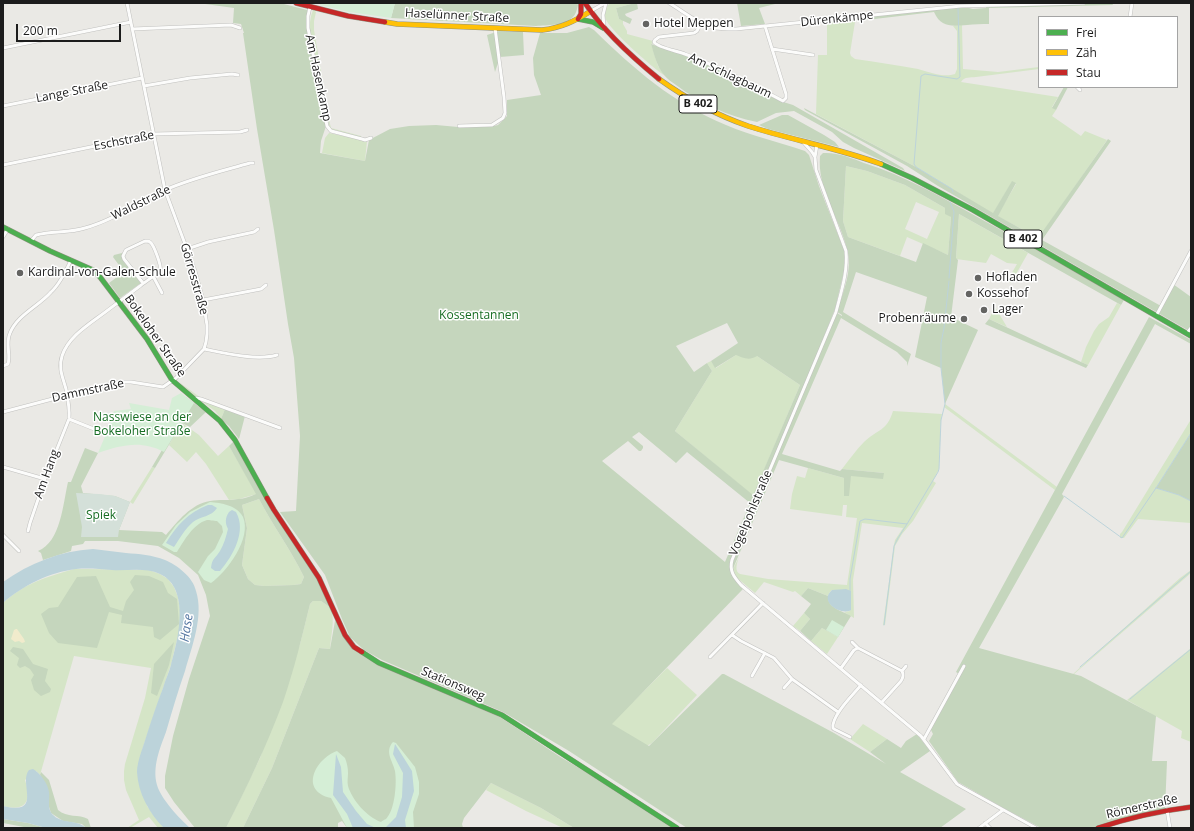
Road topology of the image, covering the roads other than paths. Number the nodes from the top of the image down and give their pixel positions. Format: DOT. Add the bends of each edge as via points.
graph roads {
  1 [pos="127,3"];
  2 [pos="296,3"];
  3 [pos="581,3"];
  4 [pos="585,3"];
  5 [pos="605,3"];
  6 [pos="669,3"];
  7 [pos="1084,3"];
  8 [pos="1132,3"];
  9 [pos="310,7"];
  10 [pos="591,11"];
  11 [pos="1130,16"];
  12 [pos="578,20"];
  13 [pos="131,22"];
  14 [pos="701,24"];
  15 [pos="765,26"];
  16 [pos="240,28"];
  17 [pos="495,28"];
  18 [pos="605,28"];
  19 [pos="132,29"];
  20 [pos="3,48"];
  21 [pos="772,49"];
  22 [pos="812,55"];
  23 [pos="238,75"];
  24 [pos="142,78"];
  25 [pos="144,86"];
  26 [pos="3,106"];
  27 [pos="459,126"];
  28 [pos="247,130"];
  29 [pos="154,134"];
  30 [pos="372,138"];
  31 [pos="803,141"];
  32 [pos="817,145"];
  33 [pos="815,157"];
  34 [pos="253,163"];
  35 [pos="3,165"];
  36 [pos="165,190"];
  37 [pos="6,228"];
  38 [pos="258,229"];
  39 [pos="3,237"];
  40 [pos="31,241"];
  41 [pos="187,249"];
  42 [pos="1191,251"];
  43 [pos="71,260"];
  44 [pos="153,276"];
  45 [pos="143,284"];
  46 [pos="266,285"];
  47 [pos="162,293"];
  48 [pos="203,300"];
  49 [pos="119,302"];
  50 [pos="1156,316"];
  51 [pos="1191,328"];
  52 [pos="1189,335"];
  53 [pos="204,349"];
  54 [pos="277,355"];
  55 [pos="3,366"];
  56 [pos="172,380"];
  57 [pos="67,395"];
  58 [pos="194,399"];
  59 [pos="3,412"];
  60 [pos="69,419"];
  61 [pos="280,428"];
  62 [pos="94,429"];
  63 [pos="3,467"];
  64 [pos="45,479"];
  65 [pos="274,510"];
  66 [pos="28,531"];
  67 [pos="3,536"];
  68 [pos="20,551"];
  69 [pos="763,603"];
  70 [pos="732,635"];
  71 [pos="852,642"];
  72 [pos="858,648"];
  73 [pos="765,653"];
  74 [pos="710,657"];
  75 [pos="906,666"];
  76 [pos="964,666"];
  77 [pos="841,668"];
  78 [pos="902,671"];
  79 [pos="752,676"];
  80 [pos="792,679"];
  81 [pos="861,685"];
  82 [pos="784,688"];
  83 [pos="882,702"];
  84 [pos="838,712"];
  85 [pos="850,737"];
  86 [pos="924,739"];
  87 [pos="1191,807"];
  88 [pos="1003,810"];
  89 [pos="1167,810"];
  90 [pos="985,823"];
  91 [pos="677,828"];
  92 [pos="979,828"];
  93 [pos="990,828"];
  94 [pos="1036,828"];
  95 [pos="1098,828"];
  96 [pos="1170,828"];
  1 -- 13 [label="street, Görresstraße"];
  2 -- 9 [label="street, Haselünner Straße"];
  3 -- 12 [label="street"];
  4 -- 10 [label="street, B 402"];
  5 -- 10 [label="street"];
  5 -- 18 [label="street" via="602,15"];
  6 -- 14 [label="street, Dürenkämpe"];
  7 -- 15 [label="street, Dürenkämpe" via="961,6"];
  8 -- 11 [label="street"];
  9 -- 17 [label="street, Haselünner Straße" via="397,24"];
  9 -- 30 [label="street, Am Hasenkamp" via="308,28 327,126 331,130 365,140"];
  10 -- 12 [label="street, Haselünner Straße"];
  10 -- 18 [label="street, B 402"];
  12 -- 17 [label="street, Haselünner Straße" via="547,30"];
  12 -- 18 [label="street" via="593,22"];
  13 -- 19 [label="street, Görresstraße"];
  13 -- 20 [label="street"];
  14 -- 15 [label="street, Dürenkämpe" via="722,29"];
  14 -- 21 [label="street, Am Schlagbaum" via="694,33 659,37 654,42 718,67 783,101 786,94"];
  15 -- 21 [label="street, Am Schlagbaum"];
  16 -- 19 [label="street" via="230,25"];
  17 -- 27 [label="street" via="505,113 503,118 492,125"];
  18 -- 31 [label="street, B 402" via="638,62 688,99 746,125"];
  19 -- 24 [label="street, Görresstraße"];
  21 -- 22 [label="street"];
  23 -- 25 [label="street"];
  24 -- 25 [label="street, Görresstraße"];
  24 -- 26 [label="street, Lange Straße"];
  25 -- 29 [label="street, Görresstraße"];
  28 -- 29 [label="street, Eschstraße"];
  29 -- 35 [label="street, Eschstraße"];
  29 -- 36 [label="street, Görresstraße"];
  31 -- 32 [label="street, B 402"];
  31 -- 33 [label="street"];
  32 -- 33 [label="street, Vogelpohlstraße"];
  32 -- 50 [label="street, B 402" via="875,162 912,178"];
  33 -- 69 [label="street, Vogelpohlstraße" via="816,170 846,251 846,274 836,312 732,560 734,576"];
  34 -- 36 [label="street, Waldstraße" via="197,178"];
  36 -- 40 [label="street, Waldstraße" via="99,224 73,231 36,235"];
  36 -- 41 [label="street, Görresstraße"];
  37 -- 39 [label="street"];
  37 -- 40 [label="street, Bokeloher Straße"];
  38 -- 41 [label="street"];
  40 -- 43 [label="street, Bokeloher Straße"];
  41 -- 48 [label="street, Görresstraße"];
  42 -- 50 [label="street"];
  43 -- 49 [label="street, Bokeloher Straße" via="97,273"];
  43 -- 55 [label="street" via="52,292 13,327 7,341 8,364"];
  44 -- 45 [label="street, Am Hang"];
  44 -- 45 [label="street, Am Hang" via="161,268 150,242 145,241 126,250 124,258"];
  44 -- 47 [label="street"];
  45 -- 49 [label="street, Am Hang"];
  46 -- 48 [label="street" via="261,289"];
  48 -- 53 [label="street, Görresstraße" via="207,334"];
  49 -- 56 [label="street, Bokeloher Straße" via="147,339"];
  49 -- 57 [label="street, Am Hang" via="79,332 64,350 60,366"];
  50 -- 52 [label="street, B 402"];
  51 -- 52 [label="street"];
  53 -- 54 [label="street" via="254,356"];
  53 -- 56 [label="street"];
  56 -- 57 [label="street, Dammstraße" via="163,387 117,382"];
  56 -- 58 [label="street, Bokeloher Straße"];
  57 -- 59 [label="street, Dammstraße"];
  57 -- 60 [label="street, Am Hang"];
  58 -- 61 [label="street" via="201,399"];
  58 -- 65 [label="street, Bokeloher Straße" via="220,421 235,440"];
  60 -- 62 [label="street"];
  60 -- 64 [label="street, Am Hang"];
  63 -- 64 [label="street"];
  64 -- 66 [label="street, Am Hang"];
  65 -- 91 [label="street, Stationsweg" via="319,578 344,635 354,647 379,663 502,715"];
  67 -- 68 [label="street"];
  69 -- 70 [label="street"];
  69 -- 77 [label="street, Vogelpohlstraße"];
  70 -- 73 [label="street"];
  70 -- 74 [label="street"];
  71 -- 72 [label="street"];
  72 -- 77 [label="street"];
  72 -- 78 [label="street"];
  73 -- 79 [label="street"];
  73 -- 80 [label="street" via="777,660"];
  75 -- 78 [label="street"];
  76 -- 86 [label="street"];
  77 -- 81 [label="street, Vogelpohlstraße"];
  78 -- 83 [label="street" via="903,678"];
  80 -- 82 [label="street"];
  80 -- 84 [label="street"];
  81 -- 83 [label="street, Vogelpohlstraße"];
  81 -- 84 [label="street"];
  83 -- 86 [label="street, Vogelpohlstraße"];
  84 -- 85 [label="street" via="832,724 833,728"];
  86 -- 88 [label="street, Vogelpohlstraße" via="957,784"];
  87 -- 89 [label="street, Römerstraße"];
  88 -- 90 [label="street"];
  88 -- 94 [label="street, Vogelpohlstraße"];
  89 -- 95 [label="street, Römerstraße"];
  89 -- 96 [label="street"];
  90 -- 92 [label="street"];
  90 -- 93 [label="street"];
}
